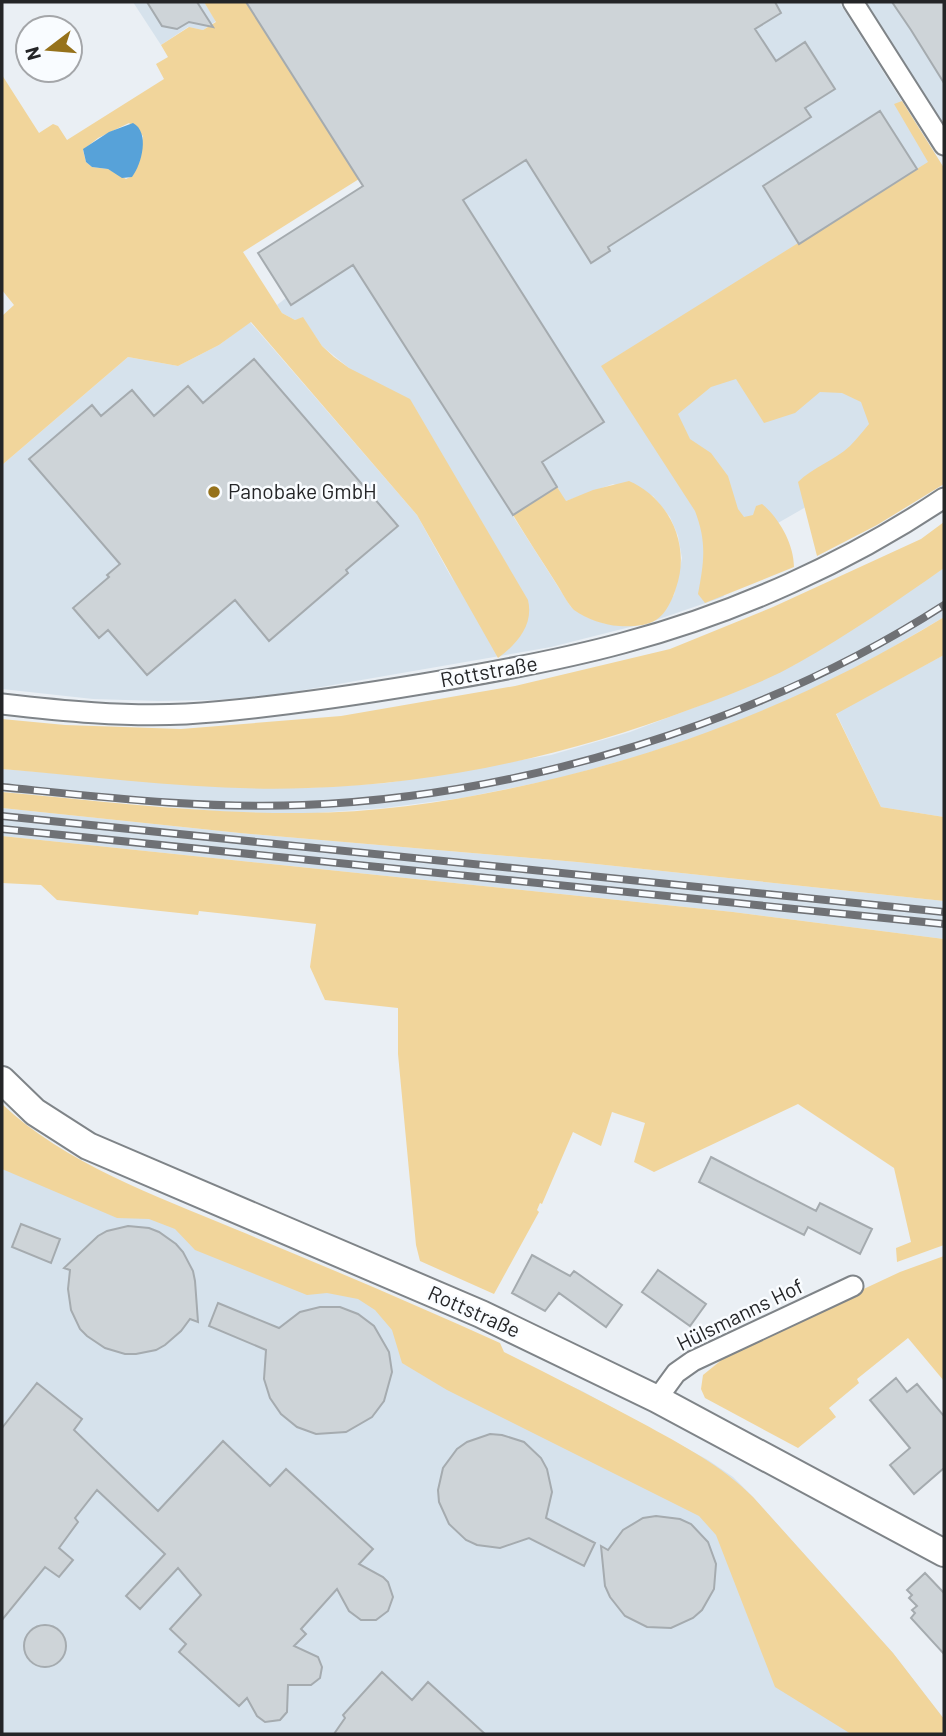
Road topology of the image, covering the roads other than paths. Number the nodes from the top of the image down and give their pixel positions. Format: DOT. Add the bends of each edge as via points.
graph roads {
  1 [pos="853,2"];
  2 [pos="944,145"];
  3 [pos="944,498"];
  4 [pos="2,704"];
  5 [pos="2,1080"];
  6 [pos="853,1286"];
  7 [pos="657,1399"];
  8 [pos="944,1553"];
  1 -- 2 [label="street"];
  3 -- 4 [label="street, Rottstraße" via="837,561 782,587 688,624 565,658 351,695 185,714 93,714"];
  5 -- 7 [label="street, Rottstraße" via="35,1112 88,1146 481,1314"];
  6 -- 7 [label="street, Hülsmanns Hof" via="693,1361 676,1373"];
  7 -- 8 [label="street, Rottstraße"];
}
